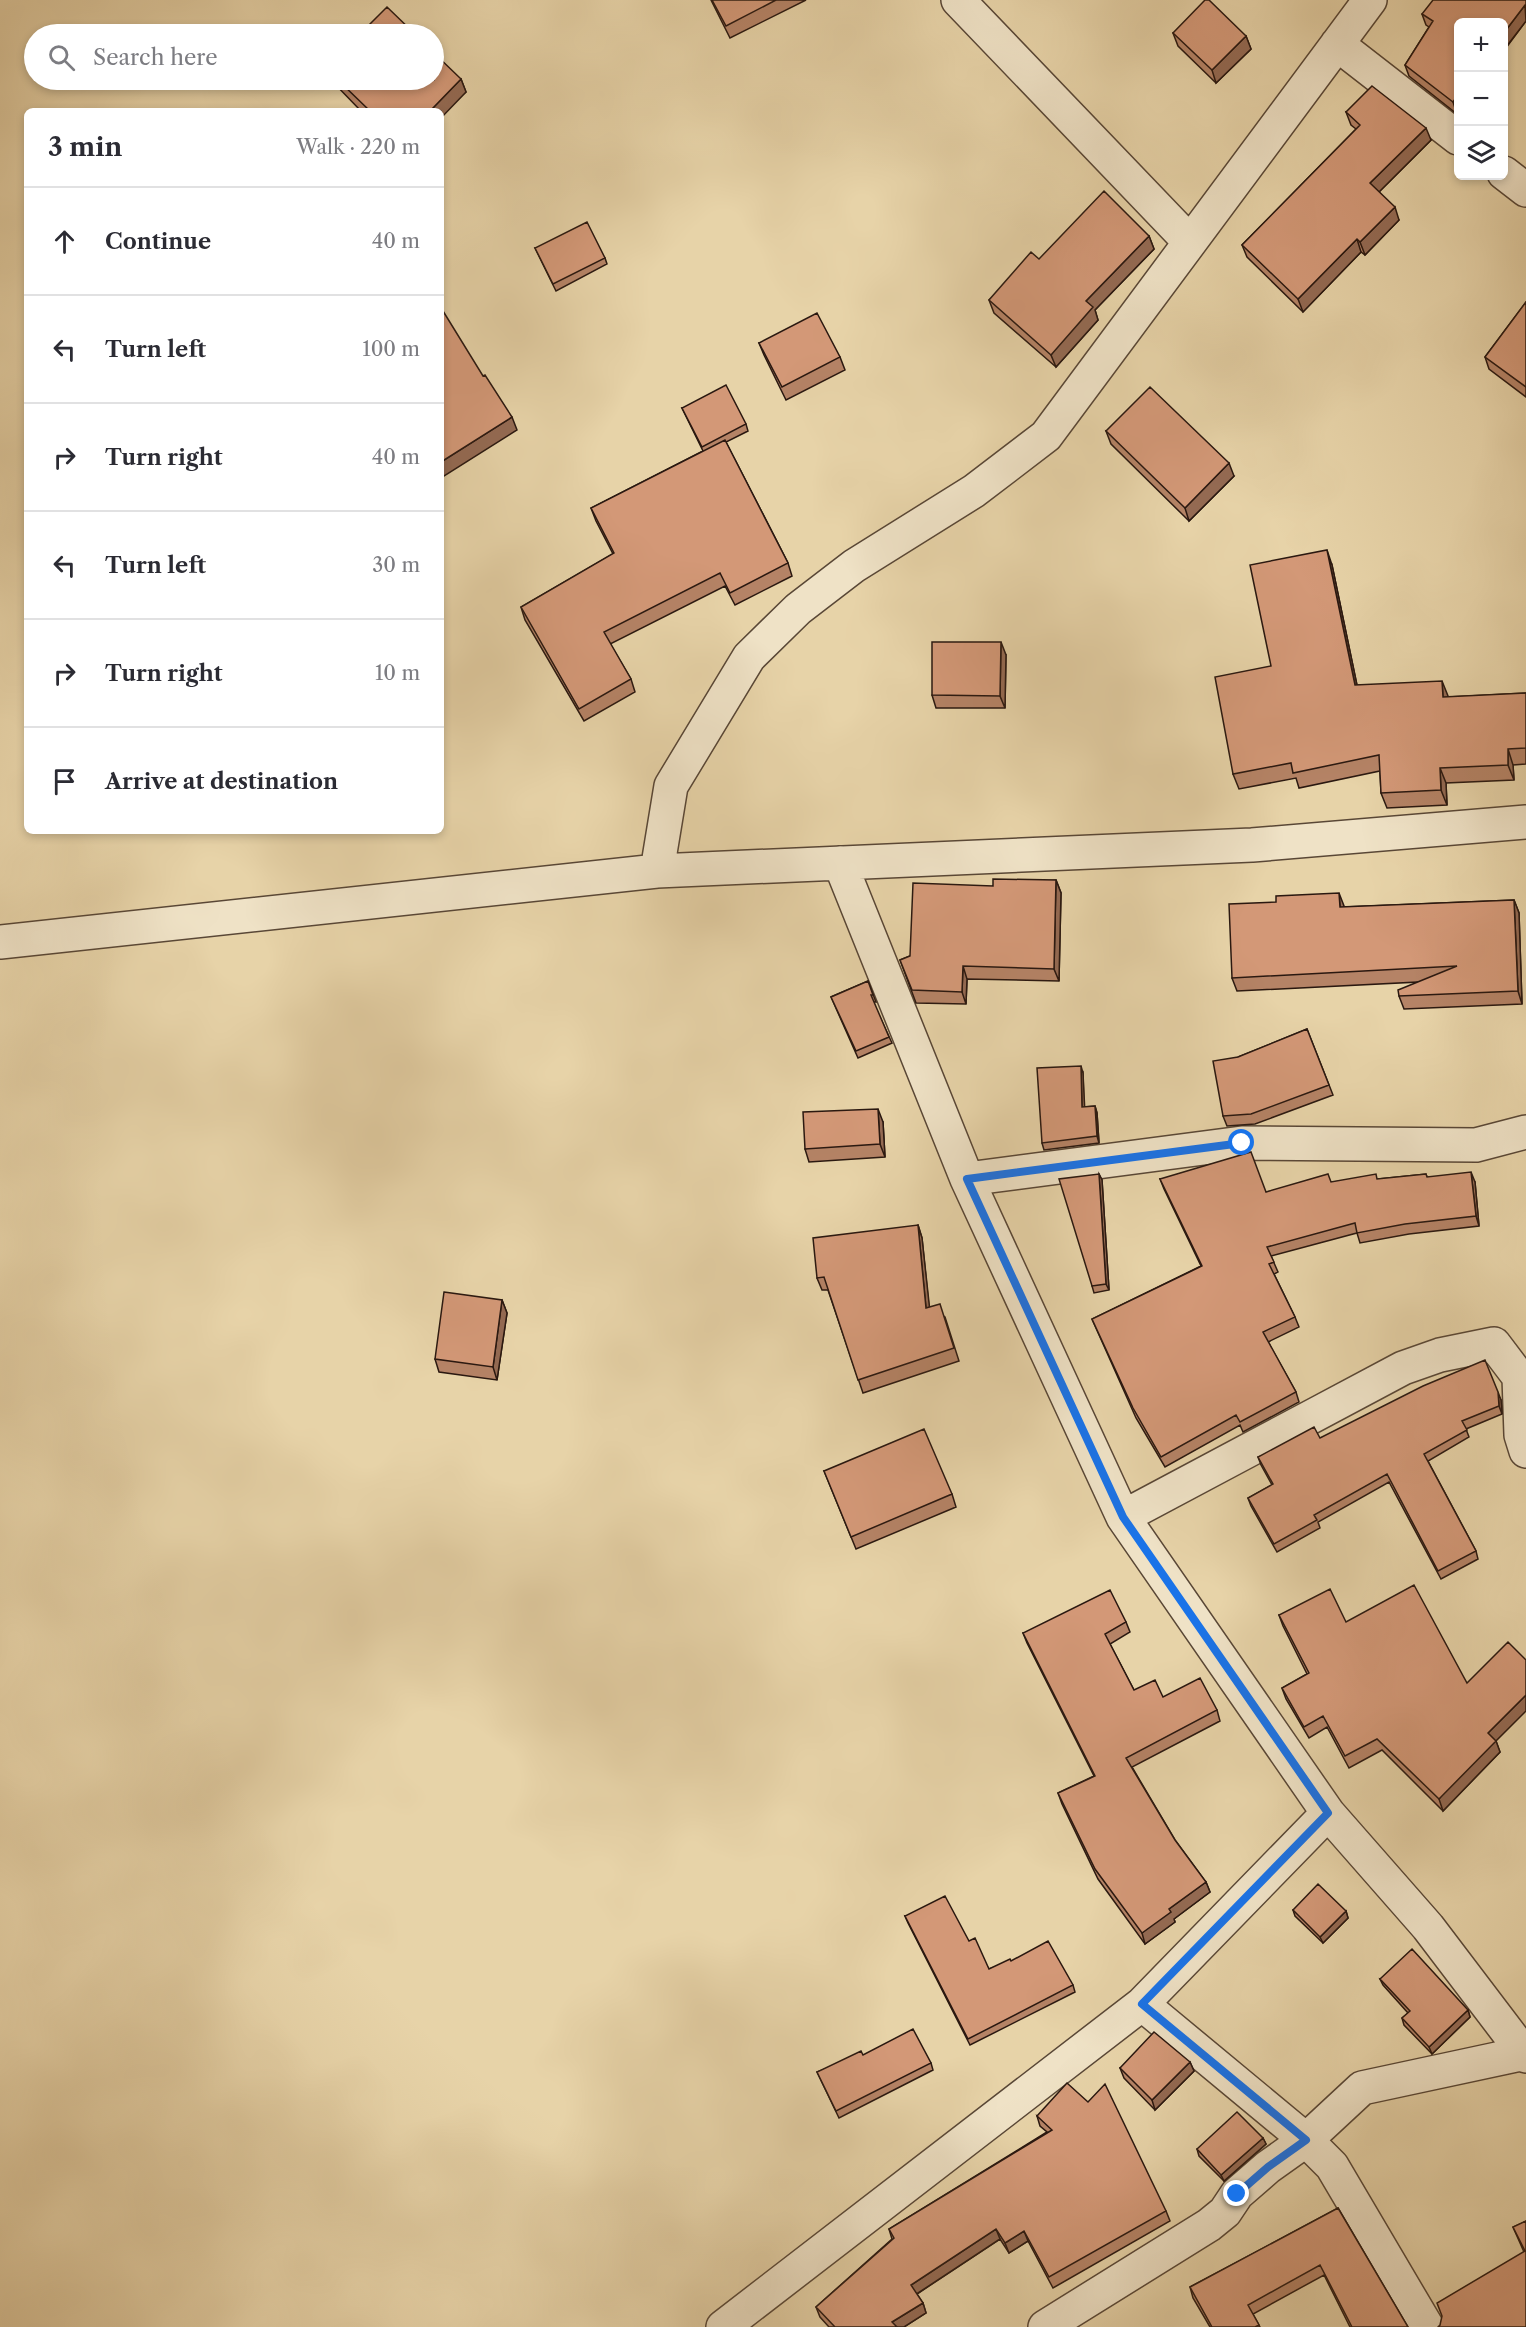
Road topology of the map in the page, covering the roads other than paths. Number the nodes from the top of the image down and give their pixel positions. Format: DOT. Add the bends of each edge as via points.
graph roads {
  1 [pos="958,0"];
  2 [pos="1370,0"];
  3 [pos="1337,44"];
  4 [pos="1454,135"];
  5 [pos="1508,177"];
  6 [pos="1526,190"];
  7 [pos="1190,242"];
  8 [pos="1526,822"];
  9 [pos="840,863"];
  10 [pos="657,871"];
  11 [pos="0,942"];
  12 [pos="1526,1132"];
  13 [pos="967,1179"];
  14 [pos="1526,1451"];
  15 [pos="1123,1517"];
  16 [pos="1328,1813"];
  17 [pos="1142,2004"];
  18 [pos="1525,2055"];
  19 [pos="1306,2140"];
  20 [pos="723,2327"];
  21 [pos="1045,2327"];
  22 [pos="1427,2327"];
  1 -- 7 [label="street"];
  2 -- 3 [label="street"];
  3 -- 4 [label="street"];
  3 -- 7 [label="street"];
  5 -- 6 [label="street"];
  7 -- 10 [label="street" via="1046,436 974,491 854,566 798,609 750,657 671,786"];
  8 -- 9 [label="street" via="1252,845"];
  9 -- 10 [label="street"];
  9 -- 13 [label="street"];
  10 -- 11 [label="street"];
  12 -- 13 [label="street" via="1476,1145 1242,1143"];
  13 -- 15 [label="street"];
  14 -- 15 [label="street" via="1521,1435 1519,1377 1494,1344 1440,1355 1403,1368"];
  15 -- 16 [label="street"];
  16 -- 17 [label="street"];
  16 -- 18 [label="street" via="1428,1927"];
  17 -- 19 [label="street"];
  17 -- 20 [label="street"];
  18 -- 19 [label="street" via="1362,2088"];
  19 -- 21 [label="street" via="1237,2194 1225,2212 1209,2225"];
  19 -- 22 [label="street" via="1332,2166"];
}
